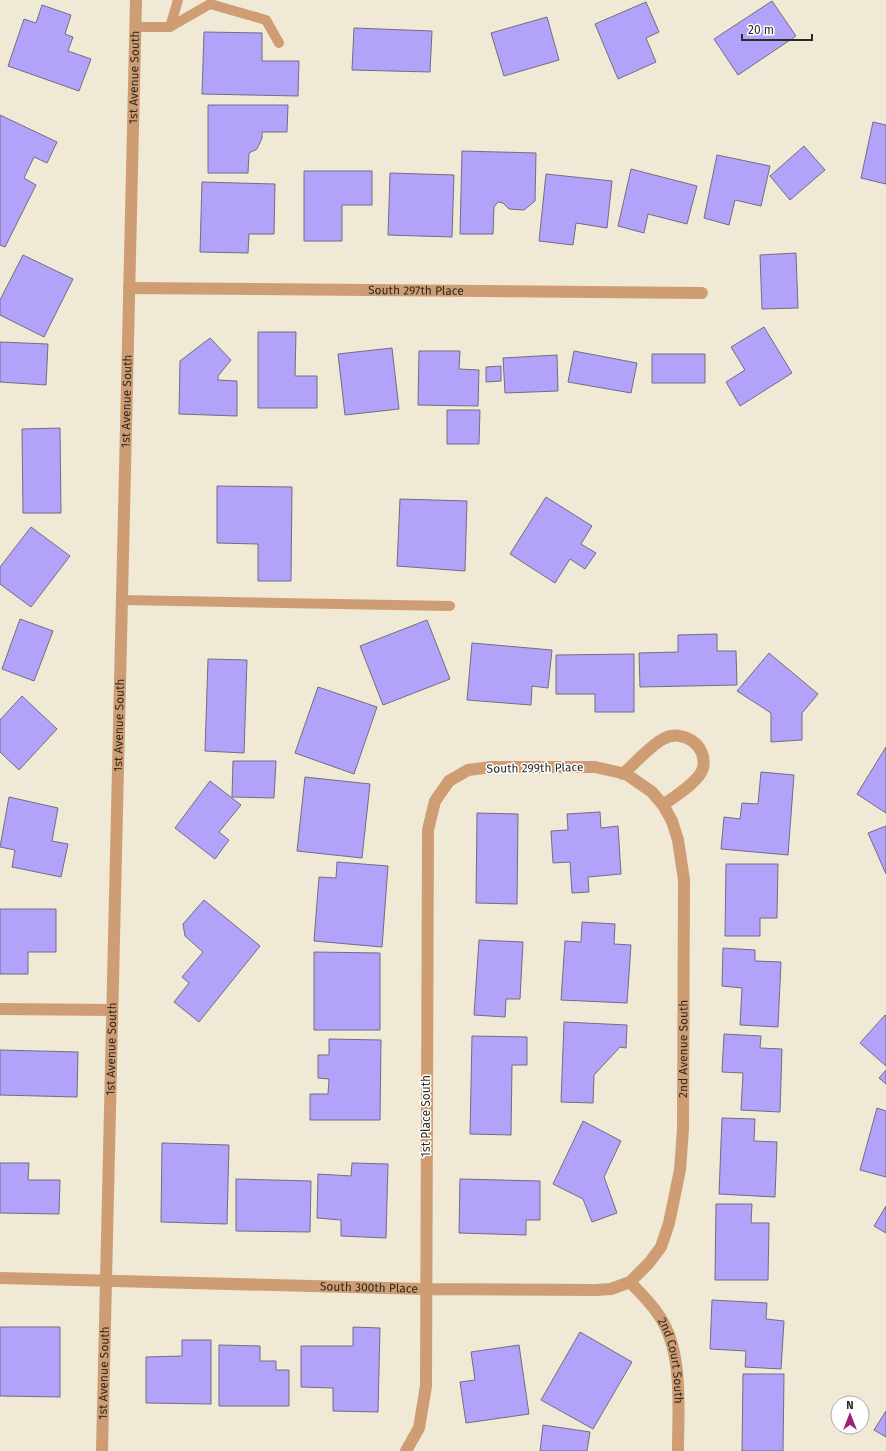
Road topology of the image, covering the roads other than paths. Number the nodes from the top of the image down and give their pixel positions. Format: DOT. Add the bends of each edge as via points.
graph roads {
  1 [pos="136,0"];
  2 [pos="178,0"];
  3 [pos="135,27"];
  4 [pos="170,27"];
  5 [pos="280,44"];
  6 [pos="129,288"];
  7 [pos="702,293"];
  8 [pos="122,600"];
  9 [pos="450,606"];
  10 [pos="623,774"];
  11 [pos="449,781"];
  12 [pos="652,792"];
  13 [pos="663,805"];
  14 [pos="0,1009"];
  15 [pos="112,1010"];
  16 [pos="0,1278"];
  17 [pos="106,1281"];
  18 [pos="630,1282"];
  19 [pos="425,1289"];
  20 [pos="102,1451"];
  21 [pos="406,1451"];
  22 [pos="678,1451"];
  1 -- 3 [label="street, 1st Avenue South"];
  2 -- 4 [label="lane"];
  3 -- 4 [label="lane"];
  3 -- 6 [label="street, 1st Avenue South"];
  4 -- 5 [label="lane" via="210,4 266,20"];
  6 -- 7 [label="street, South 297th Place"];
  6 -- 8 [label="street, 1st Avenue South"];
  8 -- 9 [label="lane"];
  8 -- 15 [label="street, 1st Avenue South"];
  10 -- 11 [label="street, South 299th Place" via="595,767 491,767 468,770"];
  10 -- 12 [label="street, South 299th Place"];
  10 -- 13 [label="street" via="662,739 680,735 696,744 702,755 703,768 697,779"];
  11 -- 19 [label="street, 1st Place South" via="435,801 428,830"];
  12 -- 13 [label="street, 2nd Avenue South"];
  13 -- 18 [label="street, 2nd Avenue South" via="678,840 684,880 684,1090 681,1163 671,1216 661,1247 650,1264"];
  14 -- 15 [label="street"];
  15 -- 17 [label="street, 1st Avenue South"];
  16 -- 17 [label="street, South 300th Place"];
  17 -- 19 [label="street, South 300th Place"];
  17 -- 20 [label="street, 1st Avenue South"];
  18 -- 19 [label="street, South 300th Place" via="620,1287 596,1290"];
  18 -- 22 [label="street, 2nd Court South" via="658,1314 672,1349 678,1384"];
  19 -- 21 [label="street, 1st Place South" via="425,1402 419,1428"];
}
